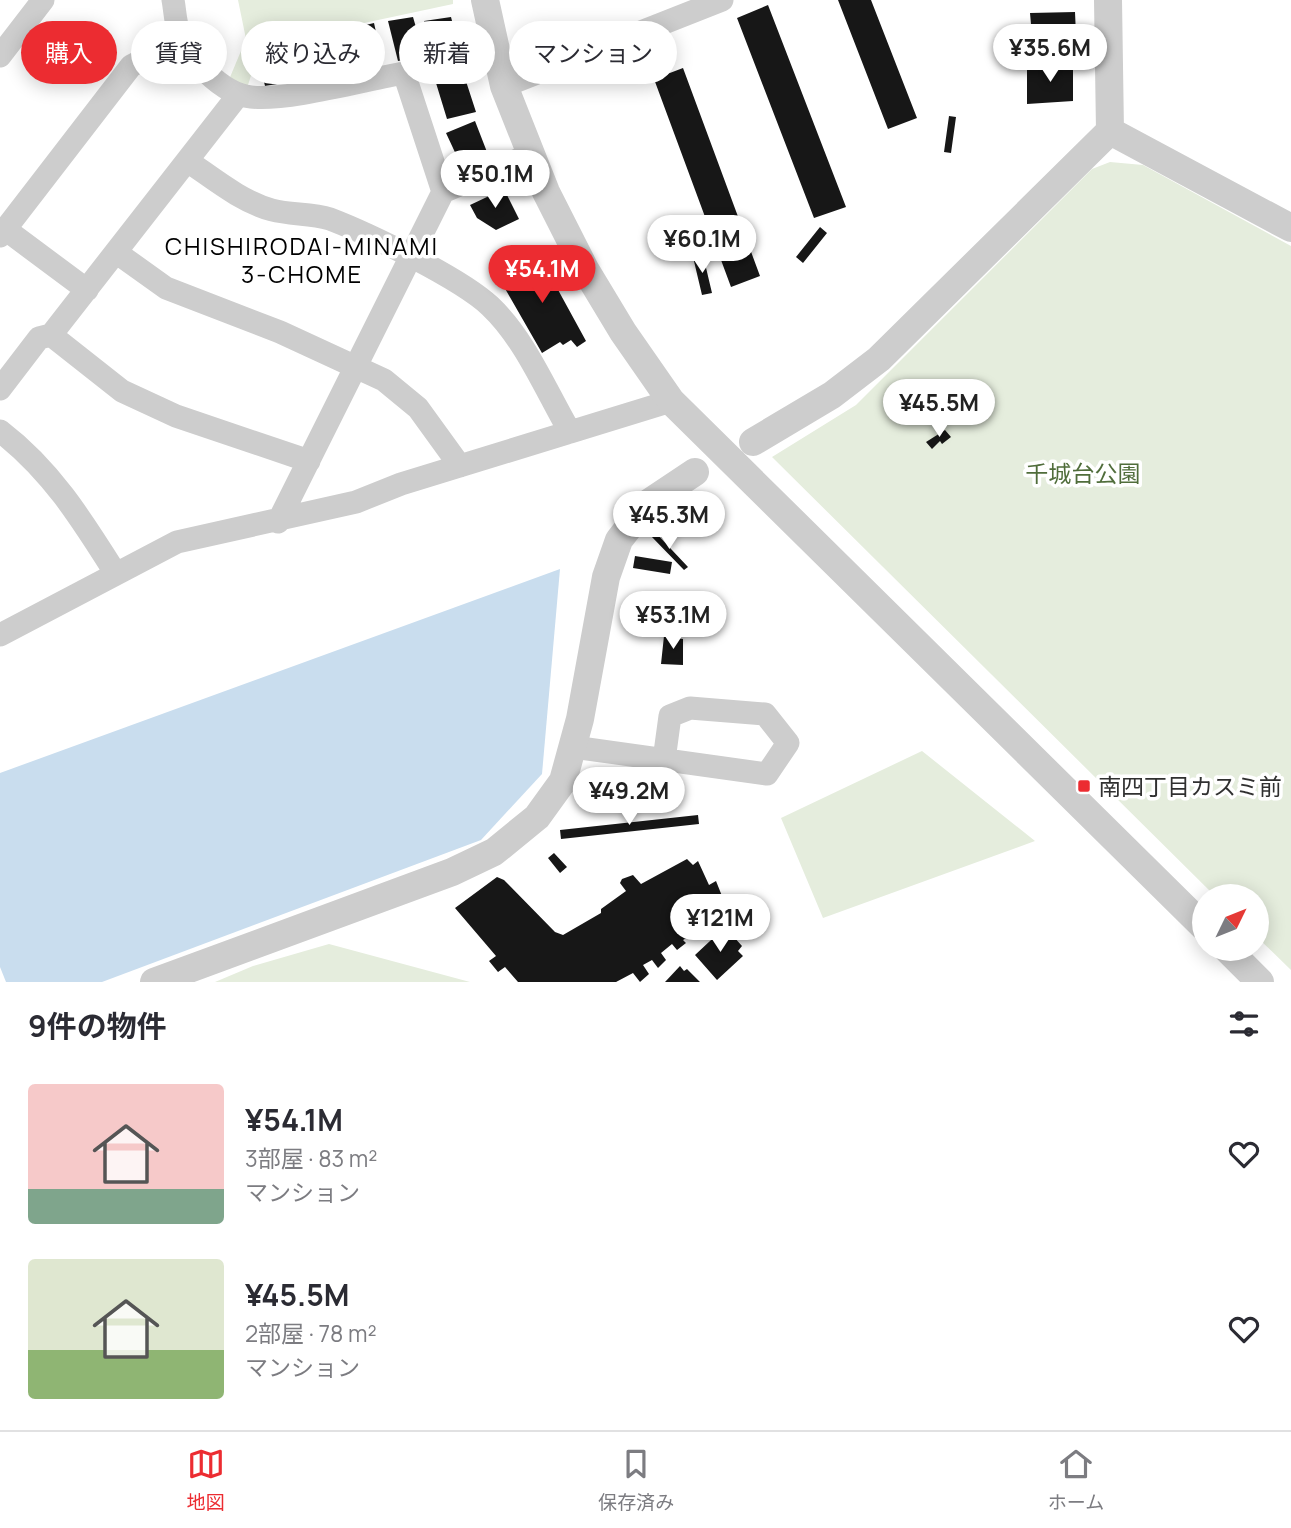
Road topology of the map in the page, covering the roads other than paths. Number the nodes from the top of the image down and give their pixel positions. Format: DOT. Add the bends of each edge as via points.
graph roads {
  1 [pos="43,0"];
  2 [pos="173,0"];
  3 [pos="485,0"];
  4 [pos="722,0"];
  5 [pos="1108,0"];
  6 [pos="178,21"];
  7 [pos="0,56"];
  8 [pos="131,66"];
  9 [pos="221,84"];
  10 [pos="504,86"];
  11 [pos="239,94"];
  12 [pos="1110,131"];
  13 [pos="531,154"];
  14 [pos="189,162"];
  15 [pos="443,192"];
  16 [pos="1291,228"];
  17 [pos="3,232"];
  18 [pos="117,253"];
  19 [pos="410,257"];
  20 [pos="88,290"];
  21 [pos="51,335"];
  22 [pos="355,368"];
  23 [pos="0,389"];
  24 [pos="671,401"];
  25 [pos="0,431"];
  26 [pos="570,432"];
  27 [pos="753,442"];
  28 [pos="309,461"];
  29 [pos="460,466"];
  30 [pos="695,472"];
  31 [pos="278,522"];
  32 [pos="116,574"];
  33 [pos="2,629"];
  34 [pos="572,747"];
  35 [pos="664,760"];
  36 [pos="1192,915"];
  37 [pos="1239,961"];
  38 [pos="154,982"];
  39 [pos="1260,982"];
  1 -- 7 [label="street"];
  2 -- 6 [label="street"];
  3 -- 10 [label="street"];
  4 -- 10 [label="street"];
  5 -- 12 [label="street"];
  8 -- 17 [label="street"];
  9 -- 11 [label="street"];
  10 -- 13 [label="street"];
  11 -- 14 [label="street"];
  11 -- 15 [label="street" via="279,96 404,73"];
  12 -- 16 [label="street"];
  12 -- 27 [label="street" via="879,359 832,395"];
  13 -- 15 [label="street"];
  13 -- 24 [label="street" via="585,269"];
  14 -- 18 [label="street"];
  14 -- 19 [label="street" via="236,194 272,210 329,219"];
  15 -- 19 [label="street"];
  17 -- 20 [label="street"];
  18 -- 20 [label="street"];
  18 -- 22 [label="street" via="166,288 280,332"];
  19 -- 22 [label="street"];
  19 -- 26 [label="street" via="490,306 515,338"];
  20 -- 21 [label="street"];
  21 -- 23 [label="street" via="39,338"];
  21 -- 28 [label="street" via="133,396 176,416"];
  22 -- 28 [label="street"];
  22 -- 29 [label="street" via="384,380 418,408"];
  24 -- 26 [label="street"];
  24 -- 36 [label="street"];
  25 -- 32 [label="street" via="50,476"];
  26 -- 29 [label="street"];
  28 -- 31 [label="street"];
  29 -- 31 [label="street" via="356,502"];
  30 -- 34 [label="street" via="648,504 619,540 606,577"];
  31 -- 32 [label="street" via="177,542"];
  32 -- 33 [label="street"];
  34 -- 35 [label="street"];
  34 -- 38 [label="street" via="563,781 537,817 494,852 452,872"];
  35 -- 35 [label="street" via="767,774 788,743 765,714 690,708 670,716"];
  37 -- 39 [label="street"];
}
